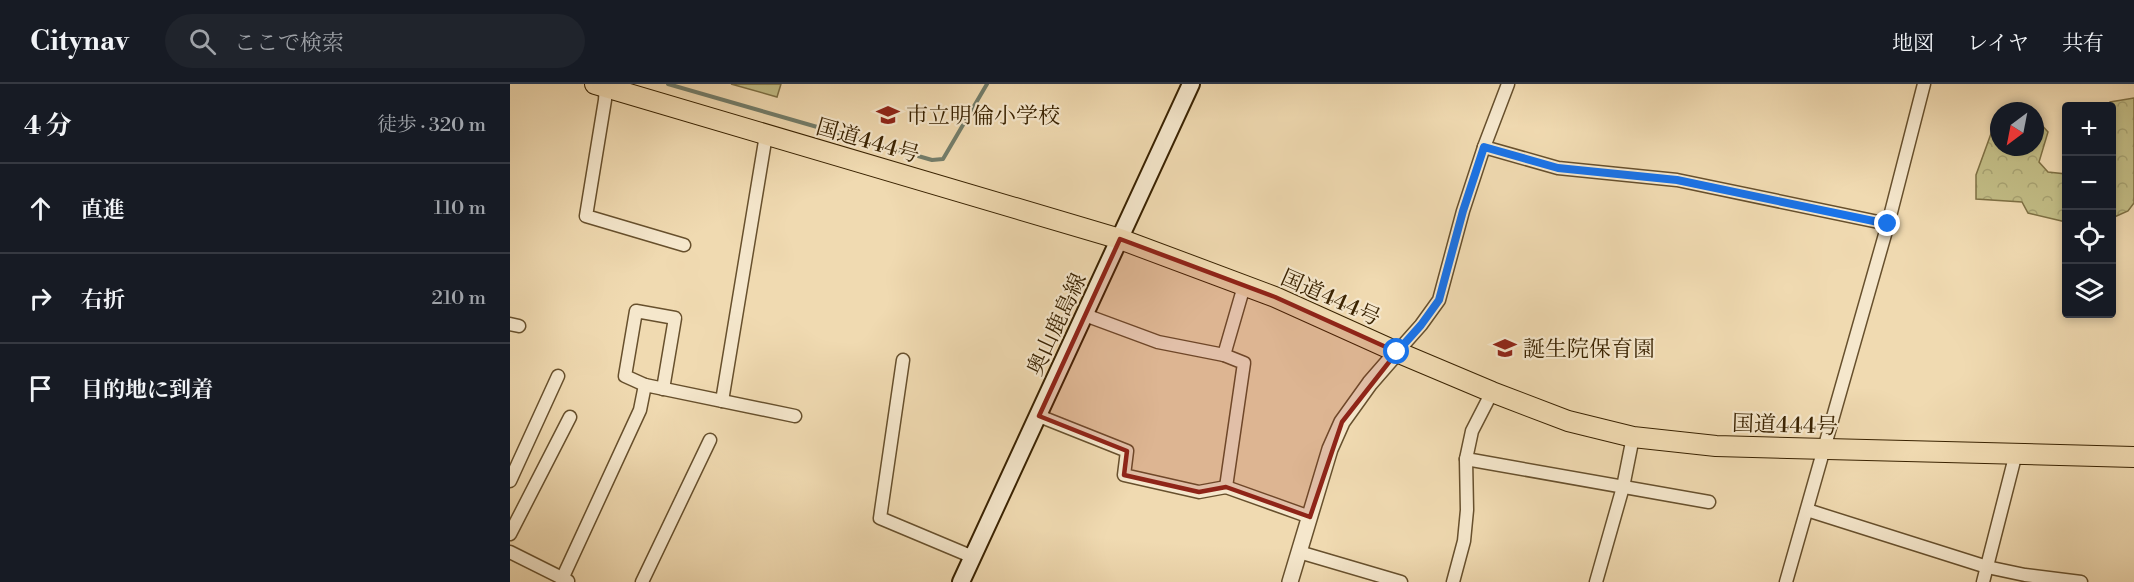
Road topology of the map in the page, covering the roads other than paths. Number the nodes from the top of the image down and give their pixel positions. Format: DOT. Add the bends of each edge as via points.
graph roads {
  1 [pos="1191,84"];
  2 [pos="1508,84"];
  3 [pos="1924,84"];
  4 [pos="602,85"];
  5 [pos="766,135"];
  6 [pos="1484,147"];
  7 [pos="1888,224"];
  8 [pos="1120,239"];
  9 [pos="684,245"];
  10 [pos="1244,286"];
  11 [pos="1085,315"];
  12 [pos="1397,352"];
  13 [pos="1224,355"];
  14 [pos="903,360"];
  15 [pos="558,376"];
  16 [pos="645,385"];
  17 [pos="663,389"];
  18 [pos="1492,392"];
  19 [pos="722,401"];
  20 [pos="795,416"];
  21 [pos="1039,416"];
  22 [pos="570,417"];
  23 [pos="1633,436"];
  24 [pos="710,440"];
  25 [pos="1825,450"];
  26 [pos="2016,453"];
  27 [pos="2134,457"];
  28 [pos="1466,459"];
  29 [pos="510,481"];
  30 [pos="1623,487"];
  31 [pos="1226,488"];
  32 [pos="1709,502"];
  33 [pos="1807,510"];
  34 [pos="1310,517"];
  35 [pos="510,534"];
  36 [pos="510,552"];
  37 [pos="1299,552"];
  38 [pos="973,557"];
  39 [pos="1987,567"];
  40 [pos="566,580"];
  41 [pos="642,582"];
  42 [pos="961,582"];
  43 [pos="1290,582"];
  44 [pos="1401,582"];
  45 [pos="1453,582"];
  46 [pos="1596,582"];
  47 [pos="1786,582"];
  48 [pos="1983,582"];
  49 [pos="2081,582"];
  1 -- 8 [label="main road, 奥山鹿島線"];
  2 -- 6 [label="street"];
  3 -- 7 [label="street"];
  4 -- 5 [label="highway, 国道444号"];
  4 -- 9 [label="street" via="605,100 586,216"];
  5 -- 8 [label="highway, 国道444号"];
  5 -- 19 [label="street"];
  6 -- 7 [label="street" via="1558,168 1677,180"];
  6 -- 12 [label="street" via="1439,300"];
  7 -- 25 [label="street"];
  8 -- 10 [label="highway, 国道444号"];
  8 -- 11 [label="main road, 奥山鹿島線"];
  10 -- 12 [label="highway, 国道444号"];
  10 -- 13 [label="street"];
  11 -- 13 [label="street" via="1158,342"];
  11 -- 21 [label="main road, 奥山鹿島線"];
  12 -- 18 [label="highway, 国道444号"];
  12 -- 34 [label="street" via="1342,422"];
  13 -- 31 [label="street" via="1244,363"];
  14 -- 38 [label="street" via="880,518"];
  15 -- 29 [label="street"];
  16 -- 17 [label="street"];
  16 -- 17 [label="street" via="625,376 636,310 675,318"];
  16 -- 40 [label="street" via="640,410"];
  17 -- 19 [label="street"];
  18 -- 23 [label="highway, 国道444号" via="1569,421"];
  18 -- 28 [label="street" via="1472,431"];
  19 -- 20 [label="street"];
  21 -- 31 [label="street" via="1127,451 1124,475 1199,492"];
  21 -- 38 [label="main road, 奥山鹿島線"];
  22 -- 35 [label="street"];
  23 -- 25 [label="highway, 国道444号" via="1716,446"];
  23 -- 30 [label="street"];
  24 -- 41 [label="street"];
  25 -- 26 [label="highway, 国道444号"];
  25 -- 33 [label="street"];
  26 -- 27 [label="highway, 国道444号"];
  26 -- 39 [label="street"];
  28 -- 30 [label="street"];
  28 -- 45 [label="street" via="1465,531"];
  30 -- 32 [label="street"];
  30 -- 46 [label="street"];
  31 -- 34 [label="street"];
  33 -- 39 [label="street"];
  33 -- 47 [label="street"];
  34 -- 37 [label="street"];
  36 -- 40 [label="street"];
  37 -- 43 [label="street"];
  37 -- 44 [label="street"];
  38 -- 42 [label="main road, 奥山鹿島線"];
  39 -- 48 [label="street"];
  39 -- 49 [label="street"];
}
